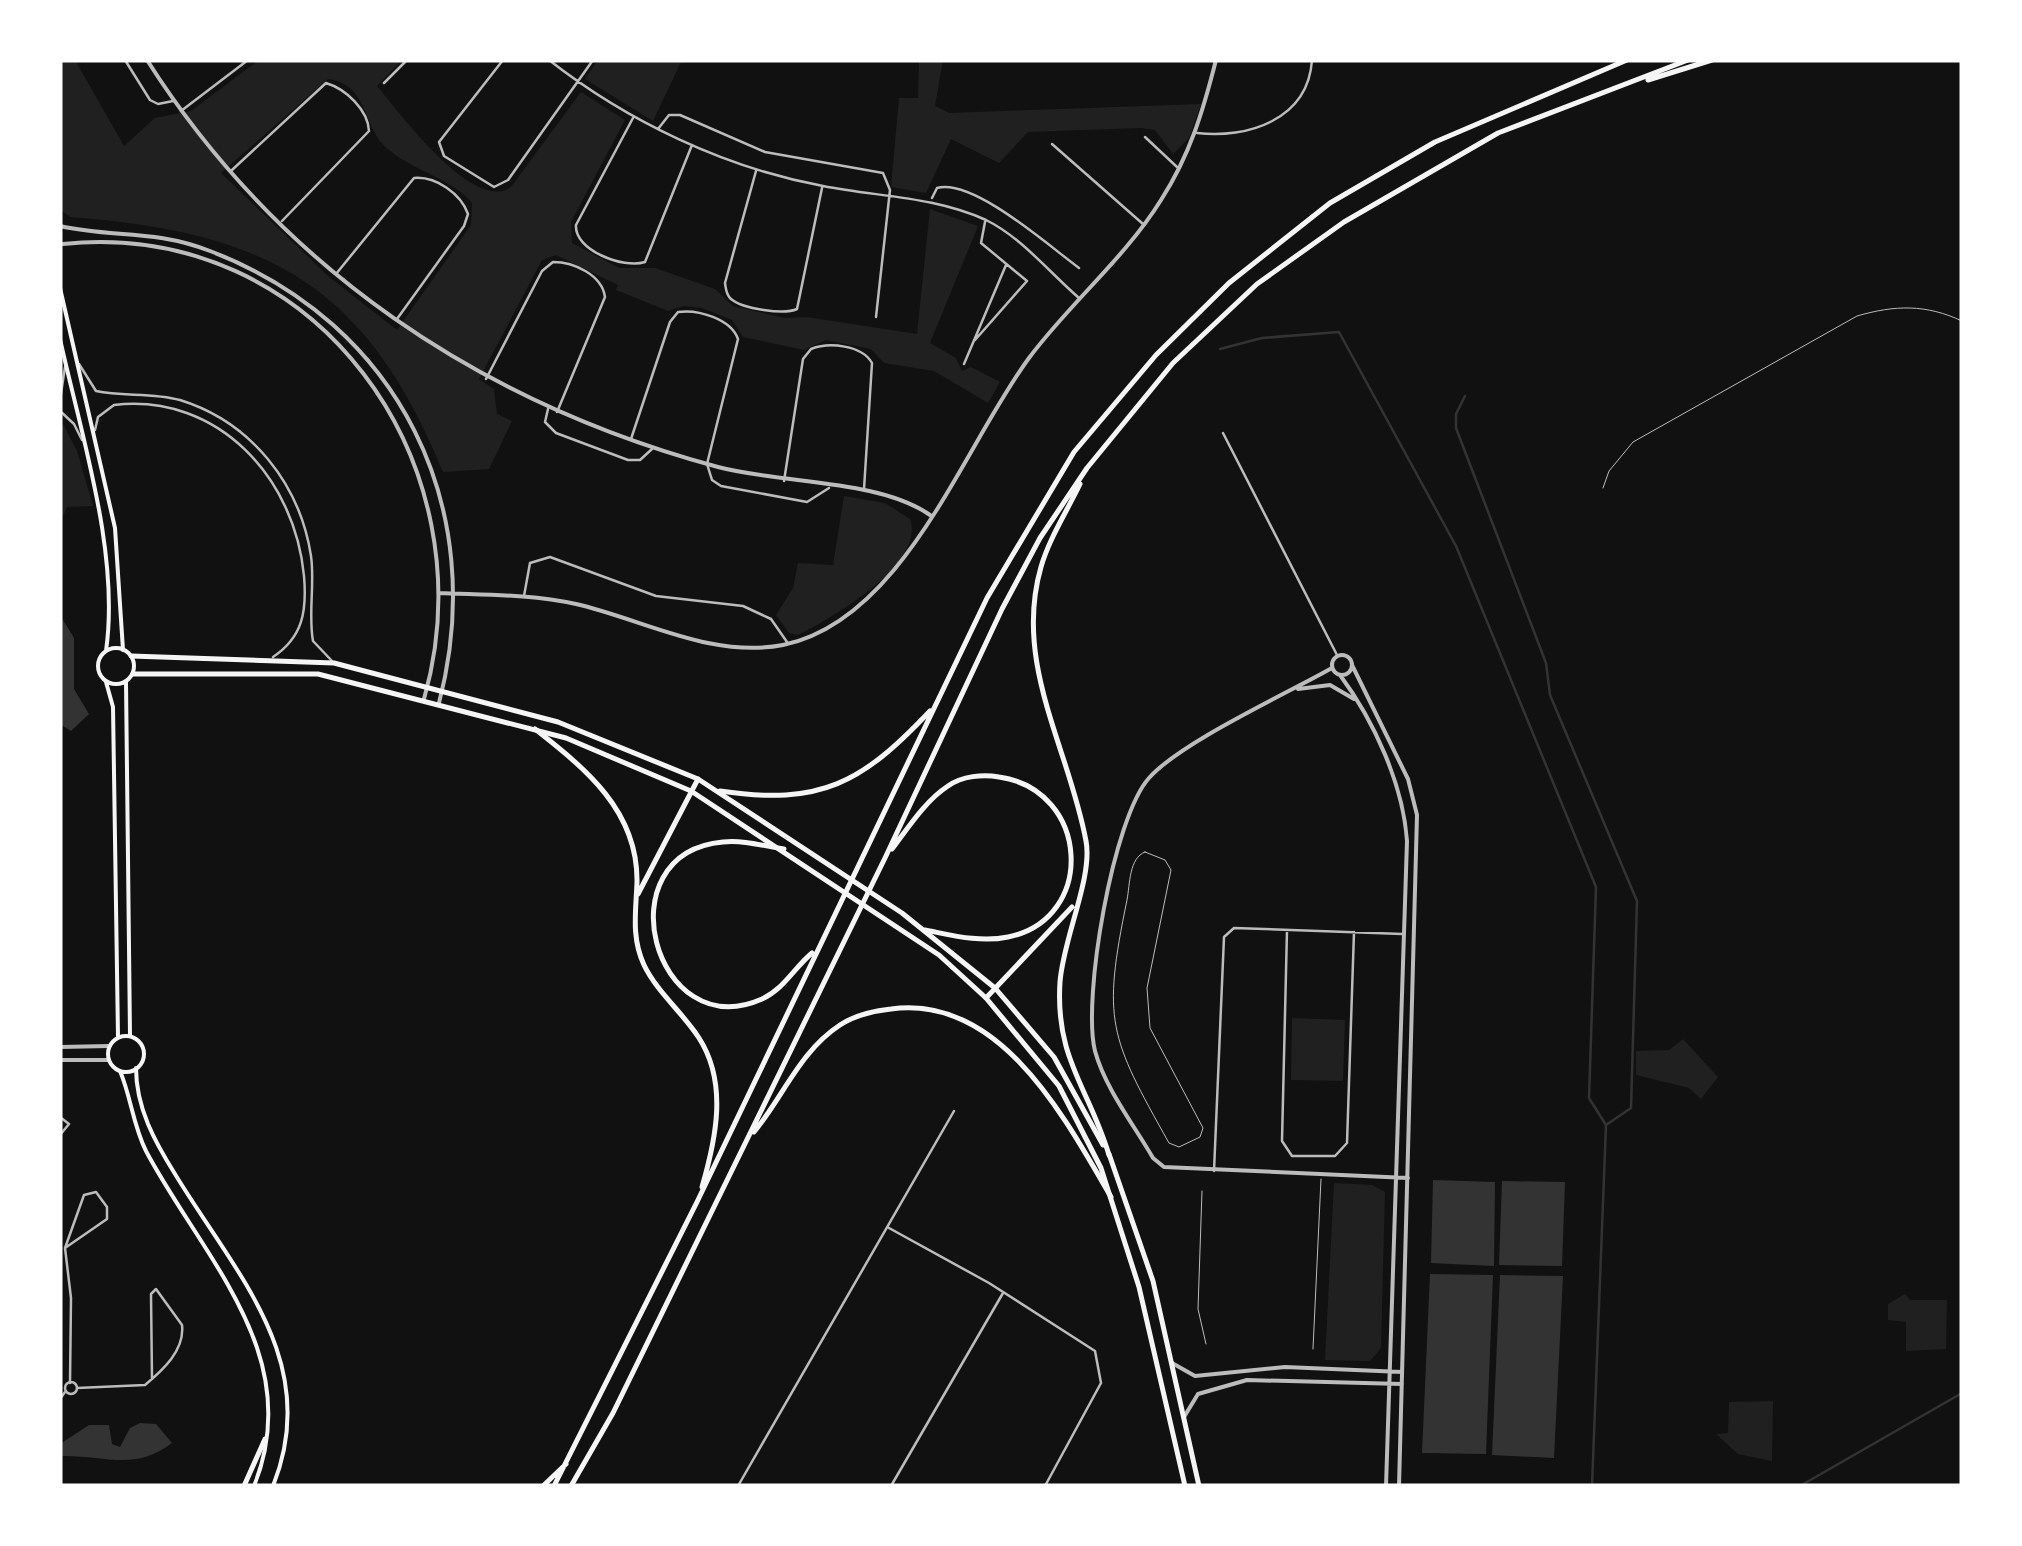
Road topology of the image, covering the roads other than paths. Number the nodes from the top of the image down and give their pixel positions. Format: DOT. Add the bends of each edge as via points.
graph roads {
  1 [pos="125,60"];
  2 [pos="147,60"];
  3 [pos="248,60"];
  4 [pos="407,60"];
  5 [pos="504,60"];
  6 [pos="549,60"];
  7 [pos="593,60"];
  8 [pos="1216,60"];
  9 [pos="1312,60"];
  10 [pos="1627,60"];
  11 [pos="1688,60"];
  12 [pos="1712,60"];
  13 [pos="577,82"];
  14 [pos="384,83"];
  15 [pos="1608,92"];
  16 [pos="173,101"];
  17 [pos="180,111"];
  18 [pos="634,116"];
  19 [pos="658,129"];
  20 [pos="1197,133"];
  21 [pos="1145,137"];
  22 [pos="693,143"];
  23 [pos="1052,144"];
  24 [pos="757,168"];
  25 [pos="1179,168"];
  26 [pos="231,172"];
  27 [pos="822,186"];
  28 [pos="889,194"];
  29 [pos="931,201"];
  30 [pos="986,220"];
  31 [pos="281,222"];
  32 [pos="1143,224"];
  33 [pos="60,227"];
  34 [pos="61,247"];
  35 [pos="1006,264"];
  36 [pos="1079,268"];
  37 [pos="336,274"];
  38 [pos="60,288"];
  39 [pos="1079,298"];
  40 [pos="876,317"];
  41 [pos="396,320"];
  42 [pos="1962,321"];
  43 [pos="60,339"];
  44 [pos="975,340"];
  45 [pos="78,362"];
  46 [pos="65,364"];
  47 [pos="964,364"];
  48 [pos="486,379"];
  49 [pos="60,400"];
  50 [pos="548,408"];
  51 [pos="60,411"];
  52 [pos="557,412"];
  53 [pos="94,431"];
  54 [pos="1223,433"];
  55 [pos="630,440"];
  56 [pos="83,442"];
  57 [pos="653,448"];
  58 [pos="707,464"];
  59 [pos="1088,468"];
  60 [pos="784,482"];
  61 [pos="829,488"];
  62 [pos="1603,488"];
  63 [pos="864,491"];
  64 [pos="930,516"];
  65 [pos="440,593"];
  66 [pos="452,594"];
  67 [pos="524,596"];
  68 [pos="788,644"];
  69 [pos="123,650"];
  70 [pos="106,651"];
  71 [pos="131,656"];
  72 [pos="1338,656"];
  73 [pos="273,658"];
  74 [pos="334,663"];
  75 [pos="1352,665"];
  76 [pos="1332,668"];
  77 [pos="133,674"];
  78 [pos="1340,675"];
  79 [pos="106,682"];
  80 [pos="126,682"];
  81 [pos="427,688"];
  82 [pos="1294,690"];
  83 [pos="442,691"];
  84 [pos="424,699"];
  85 [pos="1354,699"];
  86 [pos="439,703"];
  87 [pos="936,706"];
  88 [pos="535,729"];
  89 [pos="698,779"];
  90 [pos="691,791"];
  91 [pos="720,791"];
  92 [pos="784,850"];
  93 [pos="885,858"];
  94 [pos="635,902"];
  95 [pos="1074,905"];
  96 [pos="924,930"];
  97 [pos="1287,930"];
  98 [pos="1354,932"];
  99 [pos="1403,934"];
  100 [pos="815,951"];
  101 [pos="995,988"];
  102 [pos="986,998"];
  103 [pos="130,1036"];
  104 [pos="118,1037"];
  105 [pos="109,1046"];
  106 [pos="60,1047"];
  107 [pos="60,1060"];
  108 [pos="108,1060"];
  109 [pos="136,1068"];
  110 [pos="120,1071"];
  111 [pos="1130,1072"];
  112 [pos="954,1111"];
  113 [pos="60,1117"];
  114 [pos="60,1134"];
  115 [pos="746,1142"];
  116 [pos="1109,1155"];
  117 [pos="1214,1171"];
  118 [pos="1321,1176"];
  119 [pos="1394,1178"];
  120 [pos="1408,1178"];
  121 [pos="1202,1190"];
  122 [pos="1110,1198"];
  123 [pos="698,1202"];
  124 [pos="888,1227"];
  125 [pos="65,1248"];
  126 [pos="1004,1292"];
  127 [pos="1206,1344"];
  128 [pos="1313,1349"];
  129 [pos="1172,1363"];
  130 [pos="1388,1372"];
  131 [pos="1402,1372"];
  132 [pos="152,1380"];
  133 [pos="70,1382"];
  134 [pos="1388,1384"];
  135 [pos="1402,1384"];
  136 [pos="77,1388"];
  137 [pos="66,1390"];
  138 [pos="60,1399"];
  139 [pos="1184,1417"];
  140 [pos="264,1438"];
  141 [pos="570,1462"];
  142 [pos="572,1485"];
  143 [pos="244,1486"];
  144 [pos="254,1486"];
  145 [pos="273,1486"];
  146 [pos="543,1486"];
  147 [pos="554,1486"];
  148 [pos="738,1486"];
  149 [pos="891,1486"];
  150 [pos="1045,1486"];
  151 [pos="1185,1486"];
  152 [pos="1198,1486"];
  153 [pos="1386,1486"];
  154 [pos="1399,1486"];
  1 -- 16 [label="street" via="150,100"];
  2 -- 16 [label="street"];
  3 -- 17 [label="street"];
  4 -- 14 [label="street"];
  5 -- 13 [label="street" via="441,137 441,152 489,186 504,184"];
  6 -- 13 [label="street"];
  7 -- 13 [label="street"];
  8 -- 20 [label="street"];
  9 -- 20 [label="street" via="1302,92 1272,122 1236,136"];
  10 -- 87 [label="main road" via="1435,142 1330,203 1229,283 1156,354 1074,452 987,598"];
  11 -- 15 [label="main road"];
  12 -- 15 [label="main road"];
  13 -- 18 [label="street"];
  15 -- 59 [label="main road" via="1498,133 1258,284 1173,363"];
  16 -- 17 [label="street"];
  17 -- 26 [label="street"];
  18 -- 19 [label="street"];
  18 -- 22 [label="street" via="576,224 582,245 632,265 645,262"];
  19 -- 22 [label="street"];
  19 -- 28 [label="street" via="669,115 680,115 774,155 873,168 886,176"];
  20 -- 25 [label="street"];
  21 -- 25 [label="street"];
  22 -- 24 [label="street"];
  23 -- 32 [label="street"];
  24 -- 27 [label="street"];
  24 -- 27 [label="street" via="725,283 735,301 784,313 797,309"];
  25 -- 32 [label="street"];
  26 -- 31 [label="street"];
  26 -- 31 [label="street" via="326,83 340,88 364,113 368,132"];
  27 -- 28 [label="street"];
  28 -- 29 [label="street"];
  28 -- 40 [label="street"];
  29 -- 30 [label="street"];
  29 -- 36 [label="street" via="937,188 954,186 1012,218"];
  30 -- 35 [label="street" via="980,241"];
  30 -- 39 [label="street"];
  31 -- 37 [label="street"];
  32 -- 39 [label="street"];
  33 -- 34 [label="main road"];
  33 -- 66 [label="street" via="156,234 210,250 284,288 349,336 389,384 427,458 447,528"];
  34 -- 65 [label="street" via="148,246 202,261 279,298 330,336 384,402 414,459 434,526"];
  35 -- 44 [label="street"];
  35 -- 44 [label="street" via="1026,284"];
  37 -- 41 [label="street"];
  37 -- 41 [label="street" via="414,178 432,178 467,208 467,220"];
  38 -- 45 [label="main road"];
  39 -- 64 [label="street" via="1015,378"];
  41 -- 48 [label="street"];
  42 -- 62 [label="lane" via="1892,306 1857,316 1633,442 1608,471"];
  43 -- 46 [label="main road"];
  44 -- 47 [label="street"];
  45 -- 53 [label="main road"];
  45 -- 74 [label="street" via="96,390 180,400 214,415 262,451 300,511 314,584 313,641"];
  46 -- 49 [label="street"];
  46 -- 56 [label="main road"];
  48 -- 50 [label="street"];
  48 -- 52 [label="street" via="542,271 553,262 568,263 596,278 605,297"];
  50 -- 52 [label="street"];
  50 -- 57 [label="street" via="550,430 610,453 634,461"];
  51 -- 56 [label="street"];
  52 -- 55 [label="street"];
  53 -- 69 [label="main road" via="115,528"];
  53 -- 73 [label="street" via="98,417 114,404 166,408 218,428 254,457 292,517 305,586 299,632"];
  54 -- 72 [label="street"];
  55 -- 57 [label="street"];
  55 -- 58 [label="street" via="670,322 678,312 691,311 726,322 738,339"];
  56 -- 70 [label="main road" via="109,592"];
  57 -- 58 [label="street"];
  58 -- 60 [label="street"];
  58 -- 61 [label="street" via="716,484 768,495 807,502"];
  59 -- 93 [label="main road" via="1002,609"];
  59 -- 95 [label="main road" via="1041,566 1032,622 1036,668 1086,841 1086,875"];
  60 -- 61 [label="street"];
  60 -- 63 [label="street" via="803,359 810,348 826,345 860,350 872,364"];
  61 -- 63 [label="street"];
  63 -- 64 [label="street" via="894,496"];
  64 -- 68 [label="street" via="868,596"];
  65 -- 66 [label="street"];
  65 -- 81 [label="street"];
  66 -- 67 [label="street"];
  66 -- 83 [label="street"];
  67 -- 68 [label="street" via="717,643"];
  67 -- 68 [label="street" via="530,563 550,557 656,596 754,609 778,626"];
  69 -- 70 [label="main road"];
  69 -- 71 [label="main road"];
  70 -- 79 [label="main road" via="98,668"];
  71 -- 73 [label="main road"];
  71 -- 77 [label="main road"];
  72 -- 75 [label="street" via="1346,655"];
  72 -- 76 [label="street"];
  73 -- 74 [label="main road"];
  74 -- 81 [label="main road"];
  75 -- 78 [label="street"];
  75 -- 120 [label="street" via="1408,779 1417,815"];
  76 -- 78 [label="street"];
  76 -- 82 [label="street"];
  77 -- 80 [label="main road"];
  77 -- 84 [label="main road" via="301,673"];
  78 -- 85 [label="street"];
  79 -- 80 [label="main road"];
  79 -- 104 [label="main road" via="113,707"];
  80 -- 103 [label="main road"];
  81 -- 83 [label="main road"];
  81 -- 84 [label="street"];
  82 -- 85 [label="street" via="1330,685"];
  82 -- 117 [label="street" via="1148,778 1133,801 1102,924 1090,1028 1096,1055 1153,1158 1174,1170"];
  83 -- 86 [label="street"];
  83 -- 89 [label="main road" via="589,732"];
  84 -- 86 [label="main road"];
  85 -- 99 [label="street" via="1404,804"];
  86 -- 88 [label="main road"];
  87 -- 91 [label="main road" via="894,750 836,787 780,798"];
  87 -- 100 [label="main road"];
  88 -- 90 [label="main road"];
  88 -- 94 [label="main road" via="578,761 612,800 635,863"];
  89 -- 90 [label="main road"];
  89 -- 91 [label="main road"];
  90 -- 92 [label="main road"];
  90 -- 94 [label="main road"];
  91 -- 96 [label="main road"];
  92 -- 100 [label="main road" via="721,842 689,854 657,894 655,945 661,964 688,992 728,1005 772,993"];
  92 -- 102 [label="main road" via="896,925"];
  93 -- 96 [label="main road" via="948,785 968,778 1017,781 1038,790 1062,817 1071,841 1070,872 1052,912 1018,934 989,940"];
  93 -- 115 [label="main road"];
  94 -- 123 [label="main road" via="634,939 644,966 700,1040 713,1069 718,1104"];
  95 -- 101 [label="main road"];
  95 -- 116 [label="main road" via="1060,982 1062,1044"];
  96 -- 101 [label="main road"];
  97 -- 98 [label="street"];
  97 -- 98 [label="street" via="1282,1141 1292,1156 1335,1156 1347,1143"];
  97 -- 117 [label="street" via="1234,928 1222,942"];
  98 -- 99 [label="street"];
  99 -- 119 [label="street"];
  100 -- 123 [label="main road"];
  101 -- 102 [label="main road"];
  101 -- 116 [label="main road" via="1054,1057"];
  102 -- 122 [label="main road" via="1059,1086"];
  103 -- 104 [label="main road"];
  103 -- 109 [label="main road" via="144,1053"];
  104 -- 105 [label="main road"];
  105 -- 106 [label="street"];
  105 -- 108 [label="main road"];
  107 -- 108 [label="street"];
  108 -- 110 [label="main road"];
  109 -- 110 [label="main road"];
  109 -- 145 [label="main road" via="151,1134 278,1344 288,1416"];
  110 -- 140 [label="main road" via="144,1146 241,1304 255,1339 267,1389"];
  111 -- 111 [label="lane" via="1114,1032 1111,986 1134,862 1146,852 1171,870 1148,988 1150,1028 1202,1123 1200,1137 1174,1147"];
  112 -- 124 [label="street"];
  113 -- 114 [label="street" via="69,1124"];
  115 -- 122 [label="main road" via="817,1043 842,1023 870,1012 949,1012 1020,1063 1069,1126"];
  115 -- 142 [label="main road"];
  116 -- 129 [label="main road" via="1153,1281"];
  117 -- 118 [label="street"];
  118 -- 119 [label="street"];
  118 -- 128 [label="lane"];
  119 -- 120 [label="street"];
  119 -- 130 [label="street"];
  120 -- 131 [label="street"];
  121 -- 127 [label="lane" via="1198,1308"];
  122 -- 151 [label="main road" via="1140,1287"];
  123 -- 141 [label="main road"];
  124 -- 126 [label="street"];
  124 -- 148 [label="street"];
  125 -- 125 [label="street" via="107,1219 96,1192 84,1195"];
  125 -- 133 [label="street" via="72,1298"];
  126 -- 149 [label="street"];
  126 -- 150 [label="street" via="1089,1344 1099,1360 1101,1383"];
  129 -- 130 [label="street" via="1195,1376 1285,1368"];
  129 -- 139 [label="main road"];
  130 -- 131 [label="street"];
  130 -- 134 [label="street"];
  131 -- 135 [label="street"];
  132 -- 132 [label="street" via="151,1294 156,1288 184,1337"];
  132 -- 136 [label="street" via="139,1387"];
  133 -- 136 [label="street"];
  133 -- 137 [label="street"];
  134 -- 135 [label="street"];
  134 -- 139 [label="street" via="1246,1380 1198,1394"];
  134 -- 153 [label="street"];
  135 -- 154 [label="street"];
  136 -- 137 [label="street" via="72,1394"];
  137 -- 138 [label="street"];
  139 -- 152 [label="main road"];
  140 -- 143 [label="main road"];
  140 -- 144 [label="main road"];
  141 -- 146 [label="main road"];
  141 -- 147 [label="main road"];
}
